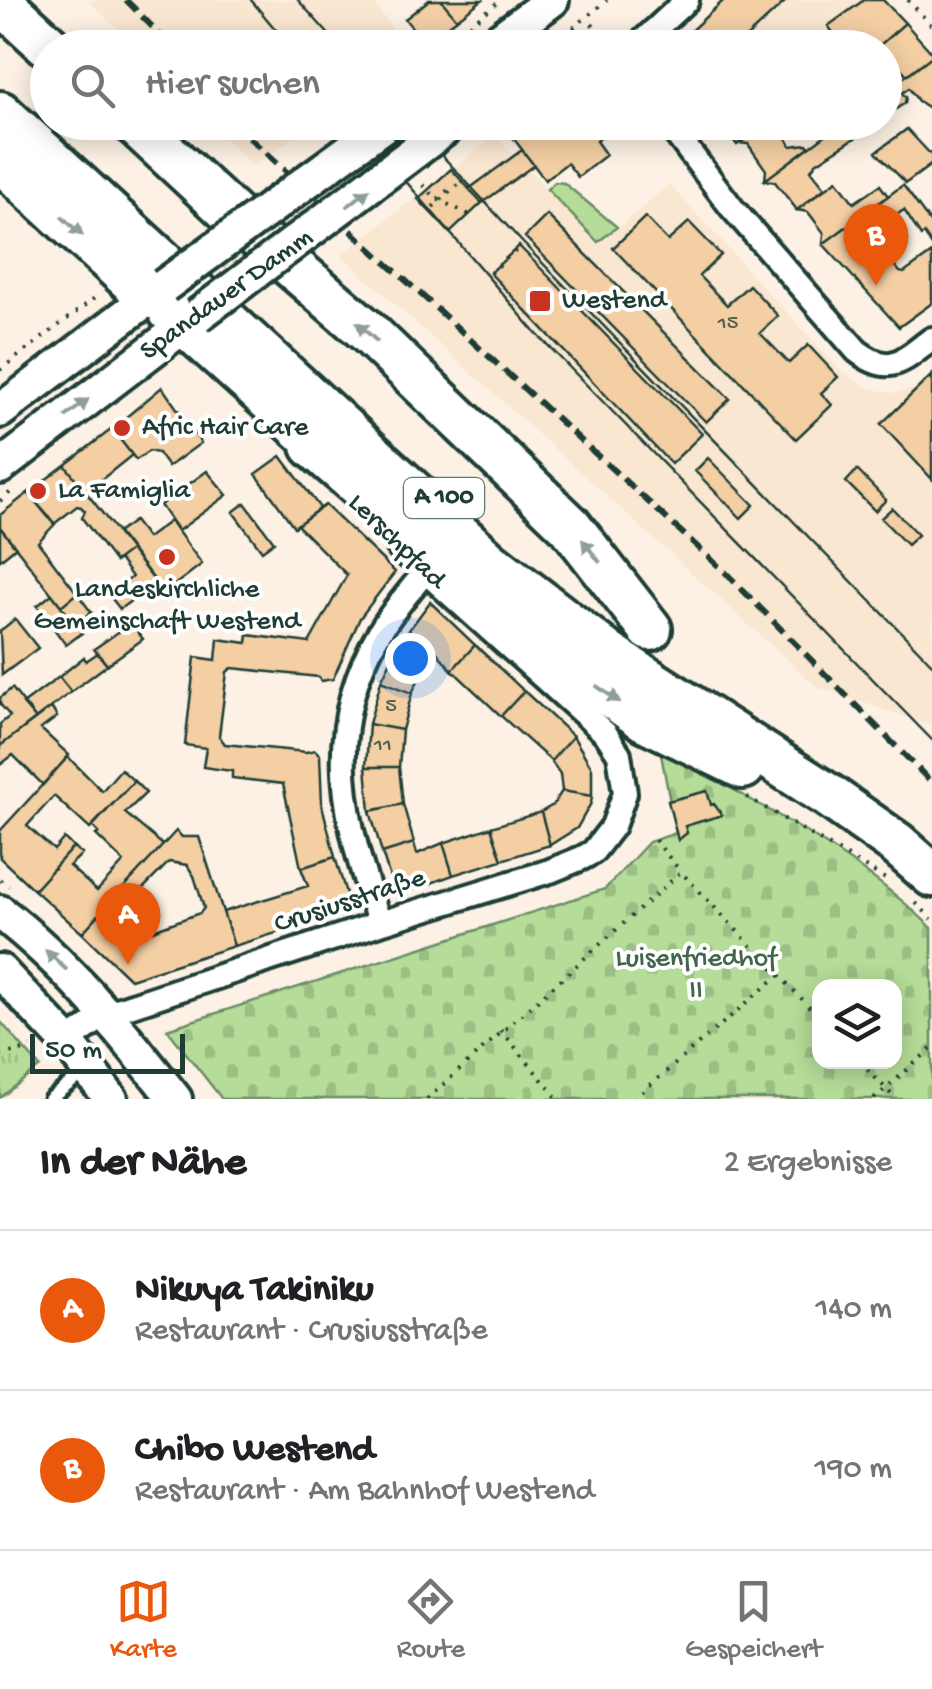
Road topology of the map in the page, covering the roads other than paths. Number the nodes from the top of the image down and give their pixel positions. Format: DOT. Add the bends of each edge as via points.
graph roads {
  1 [pos="556,0"];
  2 [pos="688,0"];
  3 [pos="0,1"];
  4 [pos="31,30"];
  5 [pos="514,30"];
  6 [pos="536,30"];
  7 [pos="655,30"];
  8 [pos="0,91"];
  9 [pos="0,113"];
  10 [pos="30,119"];
  11 [pos="53,140"];
  12 [pos="153,140"];
  13 [pos="357,140"];
  14 [pos="434,140"];
  15 [pos="681,140"];
  16 [pos="0,160"];
  17 [pos="231,214"];
  18 [pos="294,268"];
  19 [pos="156,291"];
  20 [pos="189,322"];
  21 [pos="932,338"];
  22 [pos="0,411"];
  23 [pos="313,446"];
  24 [pos="0,467"];
  25 [pos="426,572"];
  26 [pos="650,629"];
  27 [pos="625,794"];
  28 [pos="829,796"];
  29 [pos="932,849"];
  30 [pos="917,882"];
  31 [pos="0,912"];
  32 [pos="380,923"];
  33 [pos="0,971"];
  34 [pos="108,1013"];
  35 [pos="67,1042"];
  36 [pos="88,1069"];
  37 [pos="50,1099"];
  38 [pos="112,1099"];
  39 [pos="175,1099"];
  1 -- 5 [label="main road"];
  1 -- 6 [label="main road"];
  2 -- 7 [label="street"];
  3 -- 4 [label="highway"];
  8 -- 10 [label="highway, A 100"];
  9 -- 28 [label="highway, A 100" via="489,562 610,655"];
  11 -- 29 [label="highway, A 100" via="564,602"];
  12 -- 17 [label="highway"];
  13 -- 17 [label="main road, Spandauer Damm, bridge"];
  18 -- 14 [label="main road, Spandauer Damm, one-way, bridge"];
  15 -- 21 [label="street" via="857,351 885,366"];
  16 -- 19 [label="highway, one-way"];
  17 -- 18 [label="highway"];
  17 -- 19 [label="main road, Spandauer Damm, bridge"];
  18 -- 20 [label="main road, Spandauer Damm, bridge"];
  26 -- 18 [label="highway, one-way" via="570,526"];
  19 -- 20 [label="main road, Lerschpfad"];
  19 -- 22 [label="main road, Spandauer Damm"];
  20 -- 23 [label="main road, Lerschpfad"];
  24 -- 20 [label="main road, Spandauer Damm, one-way"];
  23 -- 25 [label="street, Lerschpfad" via="346,495"];
  23 -- 28 [label="highway, one-way" via="561,661 644,719 731,762"];
  25 -- 27 [label="street, Lerschpfad" via="606,734 619,754"];
  25 -- 32 [label="street" via="378,634 346,717 347,813"];
  27 -- 32 [label="street, Crusiusstraße" via="613,826 582,858"];
  28 -- 30 [label="highway, A 100" via="897,844"];
  34 -- 31 [label="main road, one-way"];
  32 -- 34 [label="street, Crusiusstraße"];
  33 -- 35 [label="main road"];
  34 -- 35 [label="street, Crusiusstraße"];
  34 -- 39 [label="main road"];
  35 -- 36 [label="main road"];
  36 -- 37 [label="lane"];
  36 -- 38 [label="main road"];
}
